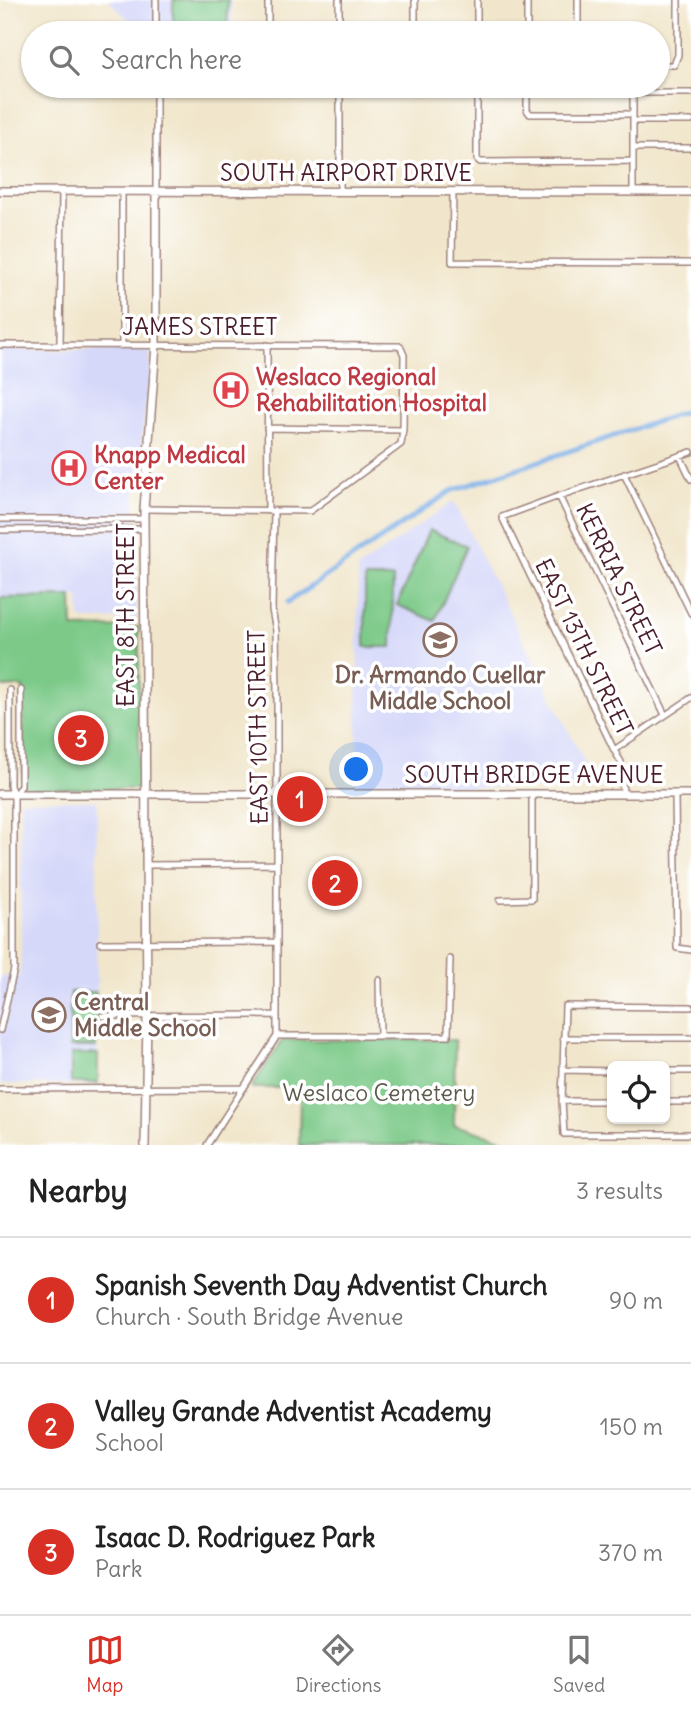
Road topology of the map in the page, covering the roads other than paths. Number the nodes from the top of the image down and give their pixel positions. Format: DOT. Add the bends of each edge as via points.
graph roads {
  1 [pos="156,0"];
  2 [pos="268,0"];
  3 [pos="340,0"];
  4 [pos="415,0"];
  5 [pos="477,0"];
  6 [pos="527,0"];
  7 [pos="578,0"];
  8 [pos="678,0"];
  9 [pos="156,21"];
  10 [pos="268,21"];
  11 [pos="340,21"];
  12 [pos="415,21"];
  13 [pos="477,21"];
  14 [pos="527,21"];
  15 [pos="578,21"];
  16 [pos="670,65"];
  17 [pos="670,93"];
  18 [pos="691,93"];
  19 [pos="156,98"];
  20 [pos="340,98"];
  21 [pos="477,98"];
  22 [pos="527,98"];
  23 [pos="633,98"];
  24 [pos="633,118"];
  25 [pos="691,121"];
  26 [pos="633,148"];
  27 [pos="691,148"];
  28 [pos="633,161"];
  29 [pos="0,191"];
  30 [pos="62,192"];
  31 [pos="122,192"];
  32 [pos="156,192"];
  33 [pos="340,192"];
  34 [pos="453,192"];
  35 [pos="633,192"];
  36 [pos="691,192"];
  37 [pos="691,264"];
  38 [pos="60,344"];
  39 [pos="0,345"];
  40 [pos="122,345"];
  41 [pos="156,345"];
  42 [pos="267,345"];
  43 [pos="267,428"];
  44 [pos="403,430"];
  45 [pos="691,452"];
  46 [pos="680,456"];
  47 [pos="624,474"];
  48 [pos="691,479"];
  49 [pos="559,496"];
  50 [pos="145,509"];
  51 [pos="271,511"];
  52 [pos="0,519"];
  53 [pos="145,519"];
  54 [pos="0,530"];
  55 [pos="144,530"];
  56 [pos="691,612"];
  57 [pos="10,690"];
  58 [pos="21,690"];
  59 [pos="691,698"];
  60 [pos="665,715"];
  61 [pos="614,750"];
  62 [pos="0,794"];
  63 [pos="14,794"];
  64 [pos="145,794"];
  65 [pos="276,794"];
  66 [pos="532,794"];
  67 [pos="623,794"];
  68 [pos="675,794"];
  69 [pos="691,794"];
  70 [pos="277,864"];
  71 [pos="146,865"];
  72 [pos="499,900"];
  73 [pos="276,942"];
  74 [pos="100,943"];
  75 [pos="146,943"];
  76 [pos="691,950"];
  77 [pos="450,959"];
  78 [pos="379,979"];
  79 [pos="691,1007"];
  80 [pos="147,1015"];
  81 [pos="276,1015"];
  82 [pos="103,1016"];
  83 [pos="0,1030"];
  84 [pos="277,1036"];
  85 [pos="380,1036"];
  86 [pos="563,1038"];
  87 [pos="691,1038"];
  88 [pos="563,1070"];
  89 [pos="607,1070"];
  90 [pos="670,1071"];
  91 [pos="691,1071"];
  92 [pos="0,1088"];
  93 [pos="244,1088"];
  94 [pos="145,1089"];
  95 [pos="562,1101"];
  96 [pos="607,1101"];
  97 [pos="670,1102"];
  98 [pos="691,1102"];
  99 [pos="691,1134"];
  100 [pos="145,1145"];
  101 [pos="207,1145"];
  1 -- 9 [label="street"];
  2 -- 10 [label="street"];
  3 -- 11 [label="street"];
  4 -- 12 [label="street"];
  5 -- 13 [label="street"];
  6 -- 14 [label="street"];
  7 -- 15 [label="street"];
  8 -- 16 [label="street" via="677,60"];
  17 -- 18 [label="street"];
  19 -- 32 [label="street, EAST 8TH STREET"];
  20 -- 33 [label="street"];
  21 -- 28 [label="street" via="480,162"];
  22 -- 24 [label="street" via="530,114"];
  23 -- 24 [label="street"];
  24 -- 25 [label="street"];
  24 -- 26 [label="street"];
  26 -- 27 [label="street"];
  26 -- 28 [label="street"];
  28 -- 35 [label="street"];
  29 -- 30 [label="street, SOUTH AIRPORT DRIVE"];
  30 -- 31 [label="street, SOUTH AIRPORT DRIVE"];
  30 -- 38 [label="street"];
  31 -- 32 [label="street, SOUTH AIRPORT DRIVE"];
  31 -- 40 [label="street"];
  32 -- 33 [label="street, SOUTH AIRPORT DRIVE"];
  32 -- 41 [label="street, EAST 8TH STREET"];
  33 -- 34 [label="street, SOUTH AIRPORT DRIVE"];
  34 -- 35 [label="street, SOUTH AIRPORT DRIVE"];
  34 -- 37 [label="street" via="452,262"];
  35 -- 36 [label="street, SOUTH AIRPORT DRIVE"];
  38 -- 39 [label="street, JAMES STREET"];
  38 -- 40 [label="street, JAMES STREET"];
  40 -- 41 [label="street, JAMES STREET"];
  41 -- 42 [label="street, JAMES STREET"];
  41 -- 50 [label="street, EAST 8TH STREET"];
  42 -- 43 [label="street, EAST 10TH STREET"];
  42 -- 44 [label="street, JAMES STREET" via="400,346 404,355"];
  43 -- 44 [label="street"];
  43 -- 51 [label="street, EAST 10TH STREET"];
  44 -- 51 [label="street" via="401,444 310,511"];
  45 -- 46 [label="street"];
  46 -- 47 [label="street"];
  46 -- 48 [label="street"];
  47 -- 49 [label="street"];
  47 -- 56 [label="street"];
  49 -- 60 [label="street, KERRIA STREET"];
  49 -- 61 [label="street, EAST 13TH STREET" via="502,517"];
  50 -- 51 [label="street"];
  50 -- 53 [label="street, EAST 8TH STREET"];
  51 -- 65 [label="street, EAST 10TH STREET"];
  52 -- 53 [label="street"];
  53 -- 55 [label="street, EAST 8TH STREET"];
  54 -- 55 [label="street"];
  55 -- 64 [label="street, EAST 8TH STREET"];
  57 -- 63 [label="street" via="10,786"];
  58 -- 63 [label="street" via="21,786"];
  59 -- 60 [label="street"];
  60 -- 61 [label="street"];
  61 -- 67 [label="street, EAST 13TH STREET" via="621,762"];
  62 -- 63 [label="street, SOUTH BRIDGE AVENUE"];
  63 -- 64 [label="street, SOUTH BRIDGE AVENUE"];
  63 -- 83 [label="street" via="14,969"];
  64 -- 65 [label="street, SOUTH BRIDGE AVENUE"];
  64 -- 71 [label="street, EAST 8TH STREET"];
  65 -- 66 [label="street, SOUTH BRIDGE AVENUE"];
  65 -- 70 [label="street, EAST 10TH STREET"];
  66 -- 67 [label="street, SOUTH BRIDGE AVENUE"];
  66 -- 72 [label="street" via="532,900"];
  67 -- 68 [label="street, SOUTH BRIDGE AVENUE"];
  68 -- 69 [label="street, SOUTH BRIDGE AVENUE"];
  68 -- 76 [label="street" via="677,948"];
  70 -- 71 [label="street"];
  70 -- 73 [label="street, EAST 10TH STREET"];
  71 -- 75 [label="street, EAST 8TH STREET"];
  73 -- 75 [label="street"];
  73 -- 81 [label="street, EAST 10TH STREET"];
  74 -- 75 [label="street"];
  75 -- 80 [label="street, EAST 8TH STREET"];
  77 -- 85 [label="street" via="448,1036"];
  78 -- 85 [label="street"];
  79 -- 86 [label="street" via="565,1006"];
  80 -- 81 [label="street"];
  80 -- 82 [label="street"];
  80 -- 94 [label="street, EAST 8TH STREET"];
  81 -- 84 [label="street, EAST 10TH STREET"];
  84 -- 85 [label="street"];
  84 -- 93 [label="street"];
  86 -- 87 [label="street"];
  86 -- 88 [label="street"];
  88 -- 89 [label="street"];
  88 -- 95 [label="street"];
  90 -- 91 [label="street"];
  92 -- 94 [label="street"];
  93 -- 94 [label="street"];
  93 -- 101 [label="street"];
  94 -- 100 [label="street, EAST 8TH STREET"];
  95 -- 96 [label="street"];
  95 -- 99 [label="street" via="564,1134"];
  97 -- 98 [label="street"];
}
